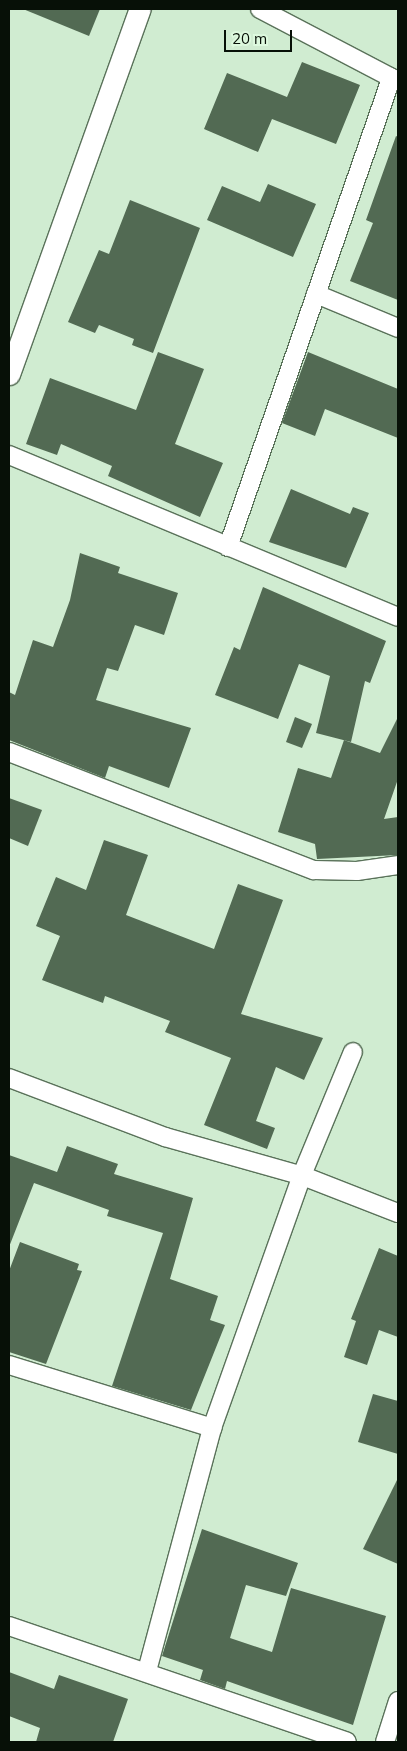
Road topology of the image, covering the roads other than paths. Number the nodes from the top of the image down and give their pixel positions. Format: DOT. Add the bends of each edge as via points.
graph roads {
  1 [pos="140,9"];
  2 [pos="260,9"];
  3 [pos="395,80"];
  4 [pos="316,294"];
  5 [pos="398,328"];
  6 [pos="9,374"];
  7 [pos="9,455"];
  8 [pos="228,547"];
  9 [pos="398,617"];
  10 [pos="9,752"];
  11 [pos="398,864"];
  12 [pos="353,1052"];
  13 [pos="9,1078"];
  14 [pos="302,1175"];
  15 [pos="398,1213"];
  16 [pos="9,1365"];
  17 [pos="212,1428"];
  18 [pos="9,1626"];
  19 [pos="148,1671"];
  20 [pos="398,1701"];
  21 [pos="347,1742"];
  22 [pos="385,1742"];
  1 -- 6 [label="street"];
  2 -- 3 [label="street"];
  3 -- 4 [label="street"];
  4 -- 5 [label="street"];
  4 -- 8 [label="street"];
  7 -- 8 [label="street"];
  8 -- 9 [label="street"];
  10 -- 11 [label="street" via="314,870 357,871"];
  12 -- 14 [label="street"];
  13 -- 14 [label="street" via="165,1137"];
  14 -- 15 [label="street"];
  14 -- 17 [label="street"];
  16 -- 17 [label="street"];
  17 -- 19 [label="street"];
  18 -- 19 [label="street"];
  19 -- 21 [label="street"];
  20 -- 22 [label="street"];
}
